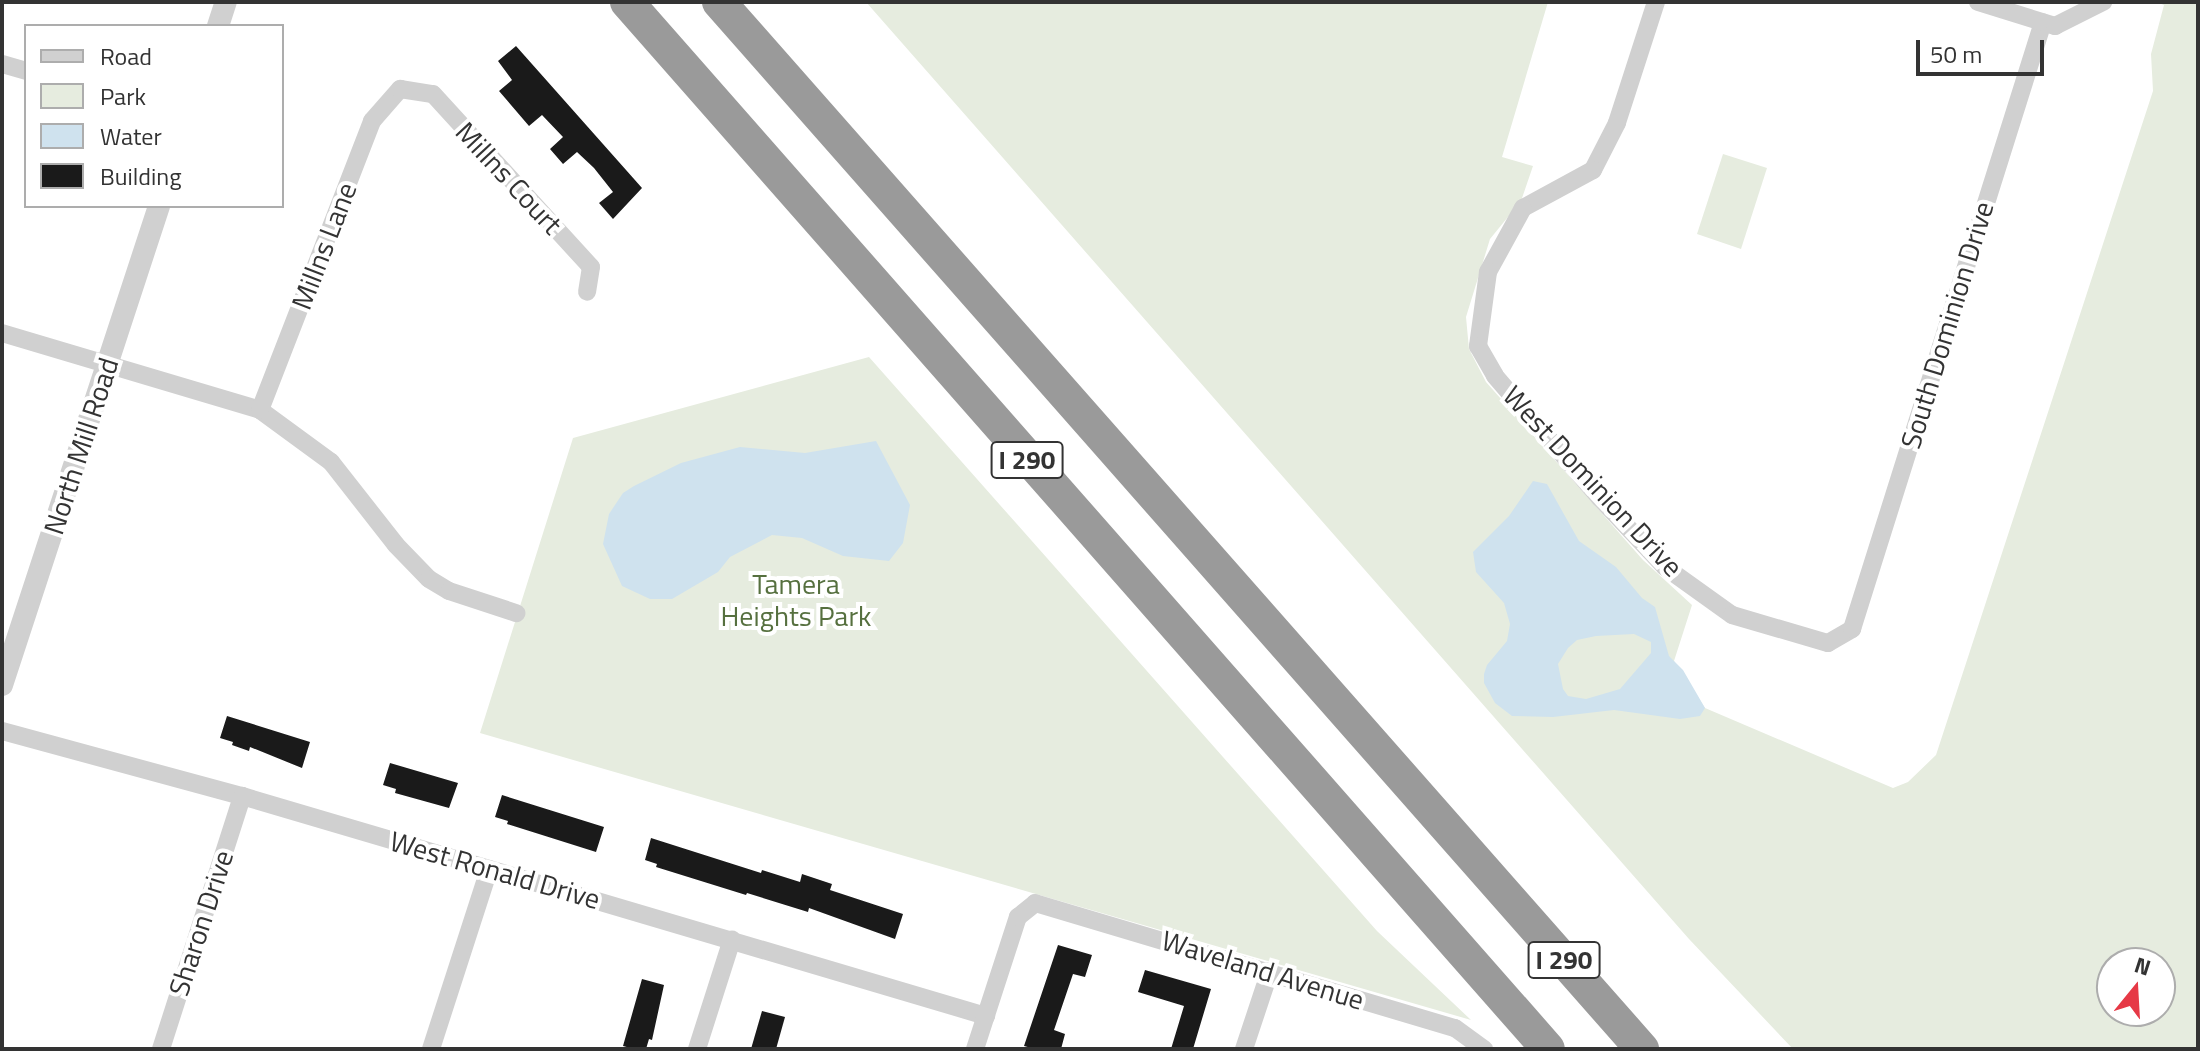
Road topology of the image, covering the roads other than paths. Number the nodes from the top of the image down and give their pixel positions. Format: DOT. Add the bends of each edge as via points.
graph roads {
  1 [pos="226,2"];
  2 [pos="627,2"];
  3 [pos="719,2"];
  4 [pos="1656,2"];
  5 [pos="1978,2"];
  6 [pos="2103,2"];
  7 [pos="219,24"];
  8 [pos="2049,24"];
  9 [pos="2,64"];
  10 [pos="24,70"];
  11 [pos="400,89"];
  12 [pos="158,208"];
  13 [pos="587,292"];
  14 [pos="2,333"];
  15 [pos="108,364"];
  16 [pos="260,410"];
  17 [pos="516,613"];
  18 [pos="1852,629"];
  19 [pos="2,685"];
  20 [pos="2,731"];
  21 [pos="242,796"];
  22 [pos="489,869"];
  23 [pos="732,939"];
  24 [pos="1270,971"];
  25 [pos="986,1016"];
  26 [pos="161,1049"];
  27 [pos="431,1049"];
  28 [pos="697,1049"];
  29 [pos="975,1049"];
  30 [pos="1244,1049"];
  31 [pos="1484,1049"];
  32 [pos="1548,1049"];
  33 [pos="1642,1049"];
  1 -- 7 [label="street"];
  2 -- 32 [label="highway, I 290"];
  3 -- 33 [label="highway, I 290"];
  4 -- 18 [label="street, West Dominion Drive" via="1617,123 1593,170 1523,208 1488,272 1478,346 1495,376 1665,567 1732,615 1828,643"];
  5 -- 8 [label="street"];
  6 -- 8 [label="street"];
  8 -- 18 [label="street, South Dominion Drive"];
  9 -- 10 [label="street"];
  11 -- 13 [label="street, Millns Court" via="433,94 591,267"];
  11 -- 16 [label="street, Millns Lane" via="372,121"];
  12 -- 15 [label="street, North Mill Road"];
  14 -- 15 [label="street"];
  15 -- 16 [label="street"];
  15 -- 19 [label="street, North Mill Road"];
  16 -- 17 [label="street" via="331,462 429,579"];
  20 -- 21 [label="street, West Ronald Drive"];
  21 -- 22 [label="street, West Ronald Drive"];
  21 -- 26 [label="street, Sharon Drive"];
  22 -- 23 [label="street, West Ronald Drive"];
  22 -- 27 [label="street"];
  23 -- 25 [label="street, West Ronald Drive"];
  23 -- 28 [label="street"];
  24 -- 25 [label="street, Waveland Avenue" via="1035,903 1018,917"];
  24 -- 30 [label="street"];
  24 -- 31 [label="street, Waveland Avenue" via="1455,1028"];
  25 -- 29 [label="street"];
}
